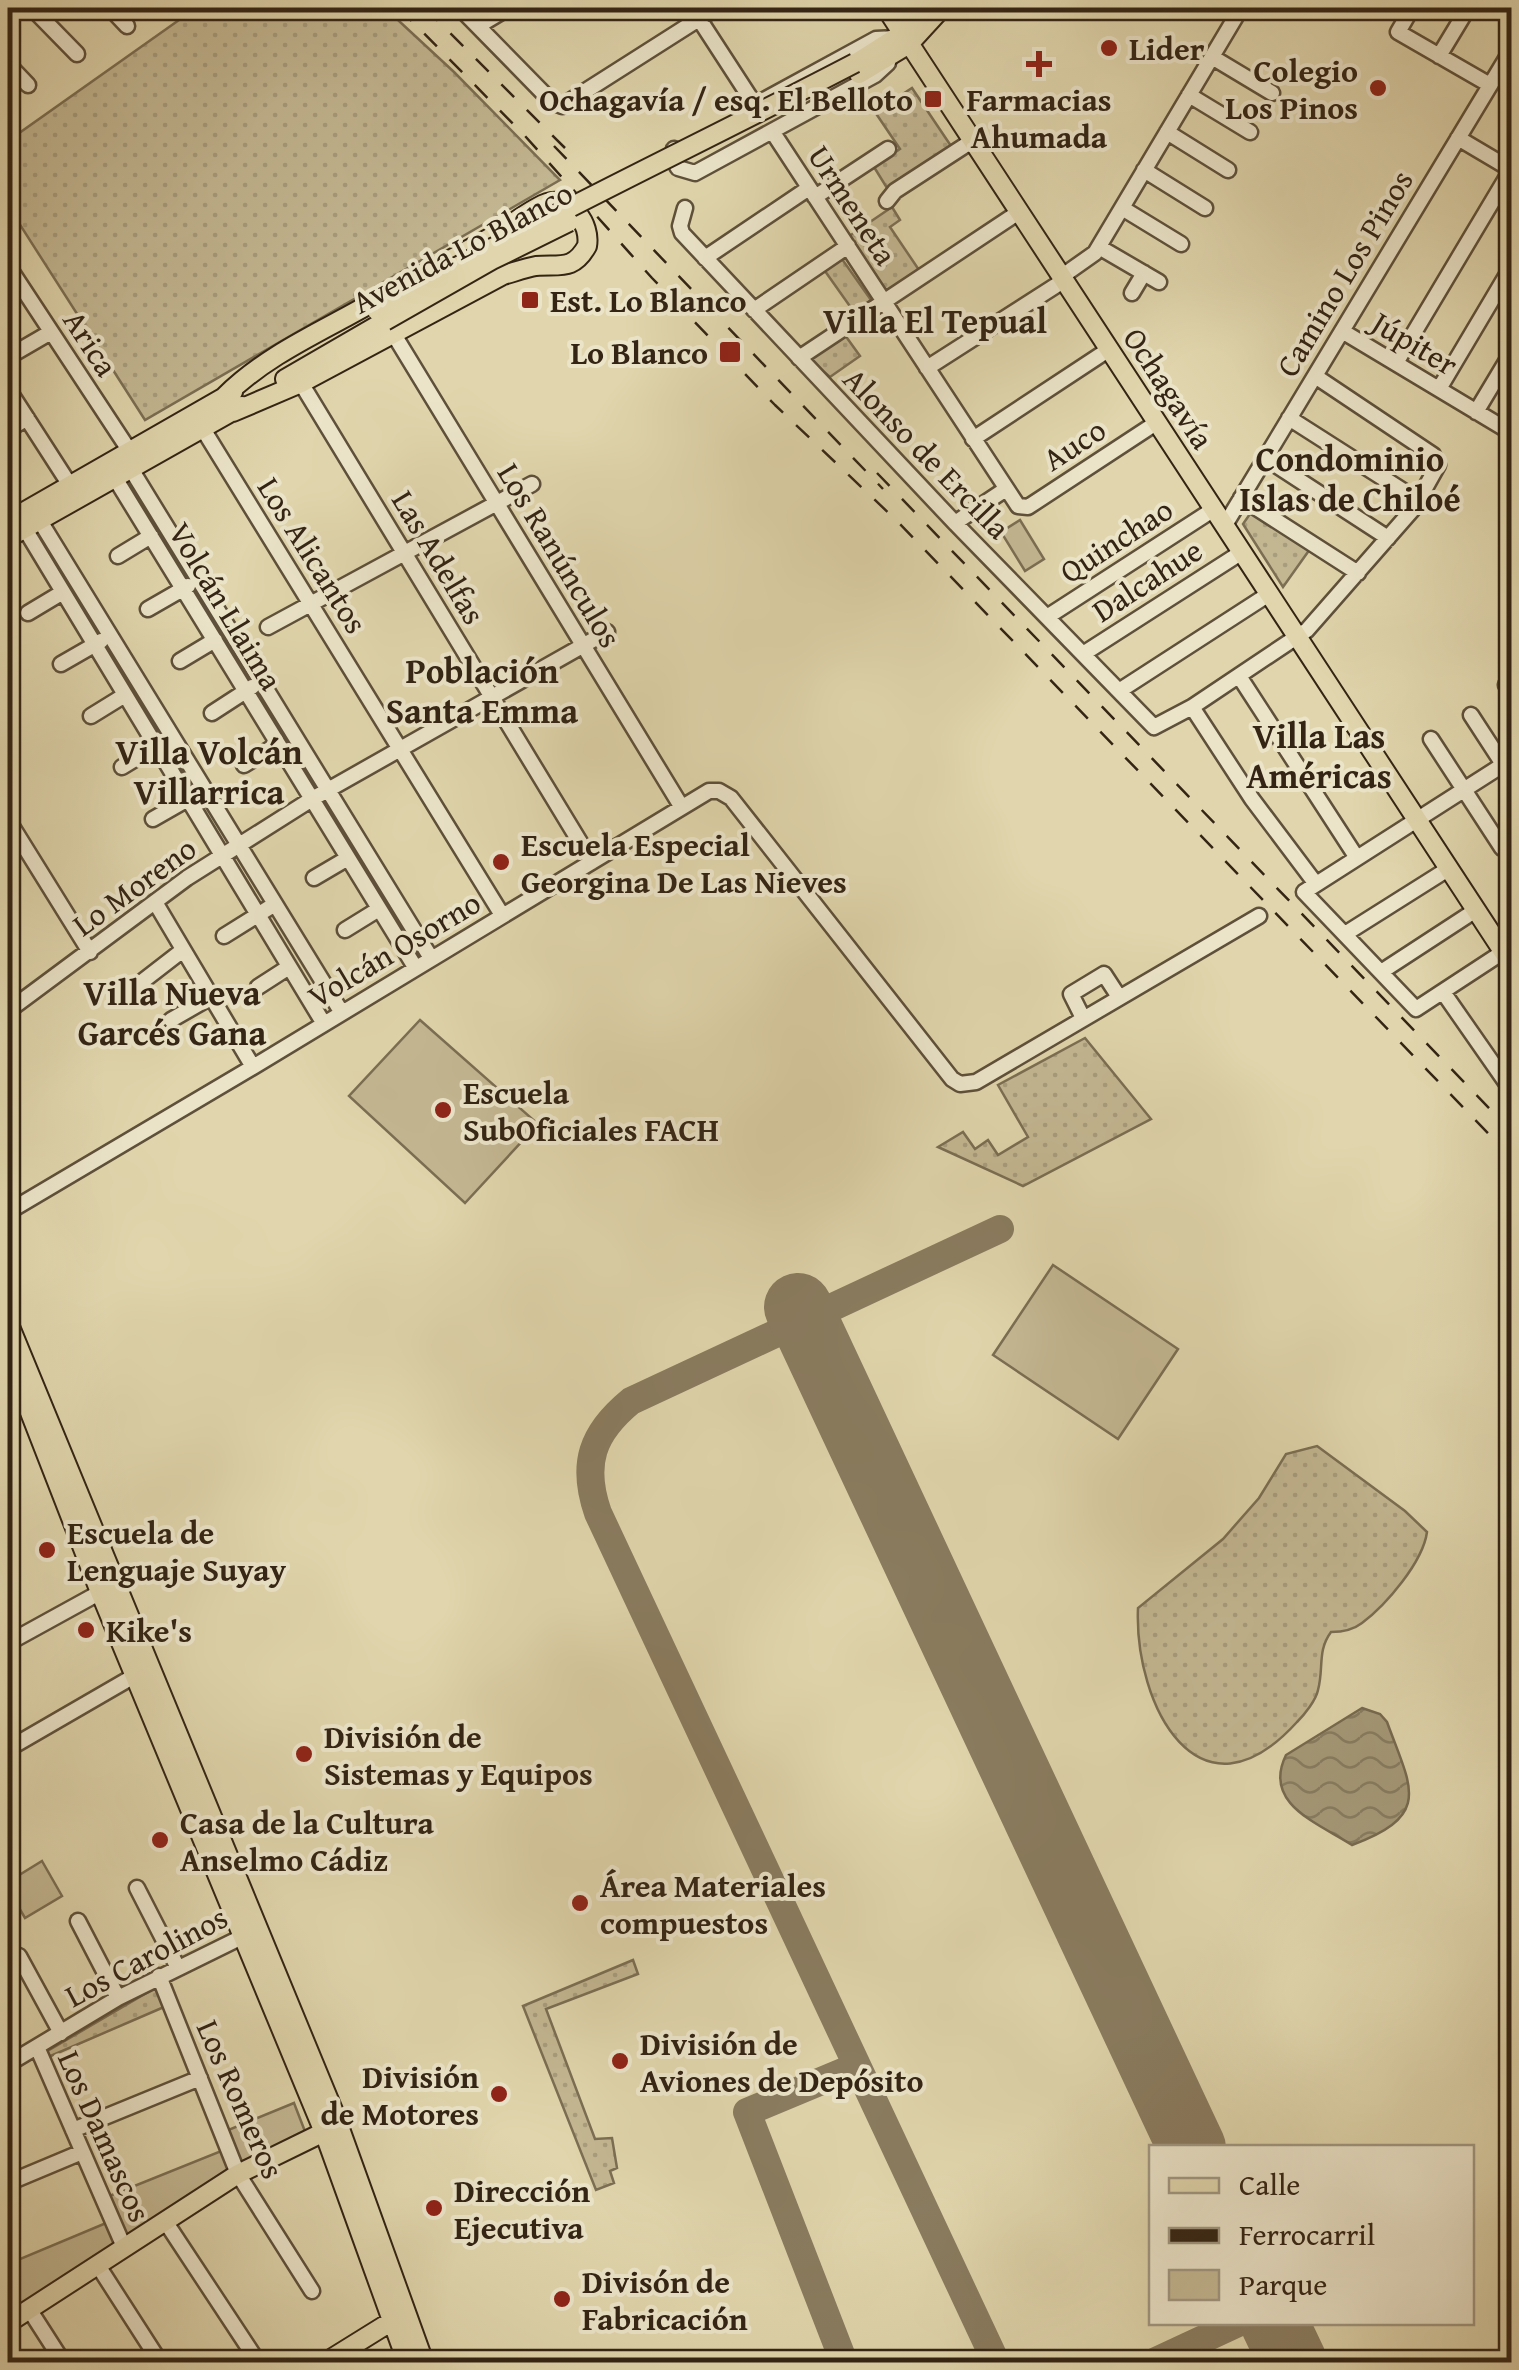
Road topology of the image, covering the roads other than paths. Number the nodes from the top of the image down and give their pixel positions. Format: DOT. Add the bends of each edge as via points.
graph roads {
  1 [pos="32,8"];
  2 [pos="110,8"];
  3 [pos="460,8"];
  4 [pos="508,8"];
  5 [pos="716,8"];
  6 [pos="886,8"];
  7 [pos="922,8"];
  8 [pos="942,8"];
  9 [pos="1241,8"];
  10 [pos="1468,8"];
  11 [pos="1406,10"];
  12 [pos="696,13"];
  13 [pos="127,26"];
  14 [pos="478,26"];
  15 [pos="900,42"];
  16 [pos="1512,49"];
  17 [pos="77,54"];
  18 [pos="1439,56"];
  19 [pos="1212,57"];
  20 [pos="8,64"];
  21 [pos="28,85"];
  22 [pos="1490,86"];
  23 [pos="1272,93"];
  24 [pos="1190,94"];
  25 [pos="755,105"];
  26 [pos="772,131"];
  27 [pos="1167,132"];
  28 [pos="1250,132"];
  29 [pos="1458,138"];
  30 [pos="972,140"];
  31 [pos="674,148"];
  32 [pos="888,149"];
  33 [pos="642,166"];
  34 [pos="1144,170"];
  35 [pos="1228,170"];
  36 [pos="1511,170"];
  37 [pos="812,192"];
  38 [pos="887,202"];
  39 [pos="686,208"];
  40 [pos="1122,208"];
  41 [pos="1205,208"];
  42 [pos="1019,212"];
  43 [pos="1182,244"];
  44 [pos="848,246"];
  45 [pos="1099,246"];
  46 [pos="705,258"];
  47 [pos="8,266"];
  48 [pos="1512,266"];
  49 [pos="1144,273"];
  50 [pos="1062,279"];
  51 [pos="1159,282"];
  52 [pos="1132,293"];
  53 [pos="883,300"];
  54 [pos="754,310"];
  55 [pos="385,322"];
  56 [pos="1342,330"];
  57 [pos="51,332"];
  58 [pos="1108,350"];
  59 [pos="1512,352"];
  60 [pos="8,357"];
  61 [pos="799,358"];
  62 [pos="1396,364"];
  63 [pos="927,368"];
  64 [pos="1314,376"];
  65 [pos="301,384"];
  66 [pos="8,389"];
  67 [pos="1439,389"];
  68 [pos="229,404"];
  69 [pos="1476,412"];
  70 [pos="27,418"];
  71 [pos="1289,418"];
  72 [pos="1156,424"];
  73 [pos="203,429"];
  74 [pos="8,430"];
  75 [pos="1512,433"];
  76 [pos="973,439"];
  77 [pos="1265,458"];
  78 [pos="125,466"];
  79 [pos="532,484"];
  80 [pos="1006,489"];
  81 [pos="74,492"];
  82 [pos="1241,498"];
  83 [pos="1419,501"];
  84 [pos="497,504"];
  85 [pos="1021,508"];
  86 [pos="1220,517"];
  87 [pos="955,523"];
  88 [pos="24,524"];
  89 [pos="151,536"];
  90 [pos="8,538"];
  91 [pos="1388,538"];
  92 [pos="1242,552"];
  93 [pos="405,554"];
  94 [pos="118,556"];
  95 [pos="1358,574"];
  96 [pos="198,581"];
  97 [pos="183,589"];
  98 [pos="63,592"];
  99 [pos="1269,594"];
  100 [pos="312,606"];
  101 [pos="148,609"];
  102 [pos="28,613"];
  103 [pos="1047,617"];
  104 [pos="268,627"];
  105 [pos="607,632"];
  106 [pos="111,636"];
  107 [pos="1297,638"];
  108 [pos="215,640"];
  109 [pos="95,645"];
  110 [pos="583,646"];
  111 [pos="1083,654"];
  112 [pos="180,661"];
  113 [pos="62,664"];
  114 [pos="1239,676"];
  115 [pos="262,682"];
  116 [pos="246,692"];
  117 [pos="1119,692"];
  118 [pos="125,694"];
  119 [pos="492,697"];
  120 [pos="1192,706"];
  121 [pos="212,713"];
  122 [pos="1471,715"];
  123 [pos="91,716"];
  124 [pos="172,736"];
  125 [pos="1431,739"];
  126 [pos="278,744"];
  127 [pos="156,746"];
  128 [pos="399,748"];
  129 [pos="244,765"];
  130 [pos="122,767"];
  131 [pos="1509,767"];
  132 [pos="1464,790"];
  133 [pos="328,791"];
  134 [pos="188,798"];
  135 [pos="312,800"];
  136 [pos="681,806"];
  137 [pos="154,819"];
  138 [pos="8,820"];
  139 [pos="1417,821"];
  140 [pos="240,846"];
  141 [pos="1502,848"];
  142 [pos="223,857"];
  143 [pos="348,858"];
  144 [pos="1357,858"];
  145 [pos="592,862"];
  146 [pos="1448,869"];
  147 [pos="314,878"];
  148 [pos="1310,888"];
  149 [pos="155,902"];
  150 [pos="275,904"];
  151 [pos="379,909"];
  152 [pos="1476,910"];
  153 [pos="258,915"];
  154 [pos="502,915"];
  155 [pos="1259,916"];
  156 [pos="345,930"];
  157 [pos="1344,934"];
  158 [pos="224,936"];
  159 [pos="90,952"];
  160 [pos="180,952"];
  161 [pos="431,958"];
  162 [pos="1507,958"];
  163 [pos="289,967"];
  164 [pos="415,967"];
  165 [pos="1381,972"];
  166 [pos="258,987"];
  167 [pos="1443,992"];
  168 [pos="1119,997"];
  169 [pos="121,998"];
  170 [pos="208,999"];
  171 [pos="8,1011"];
  172 [pos="342,1013"];
  173 [pos="1083,1018"];
  174 [pos="171,1020"];
  175 [pos="324,1024"];
  176 [pos="253,1068"];
  177 [pos="1512,1091"];
  178 [pos="8,1212"];
  179 [pos="8,1322"];
  180 [pos="8,1356"];
  181 [pos="16,1400"];
  182 [pos="109,1588"];
  183 [pos="8,1643"];
  184 [pos="143,1671"];
  185 [pos="8,1749"];
  186 [pos="137,1888"];
  187 [pos="78,1921"];
  188 [pos="251,1932"];
  189 [pos="18,1956"];
  190 [pos="177,1966"];
  191 [pos="159,1976"];
  192 [pos="118,1998"];
  193 [pos="61,2033"];
  194 [pos="36,2047"];
  195 [pos="8,2064"];
  196 [pos="200,2078"];
  197 [pos="335,2115"];
  198 [pos="72,2130"];
  199 [pos="324,2132"];
  200 [pos="82,2152"];
  201 [pos="238,2174"];
  202 [pos="8,2183"];
  203 [pos="166,2221"];
  204 [pos="124,2248"];
  205 [pos="98,2264"];
  206 [pos="312,2291"];
  207 [pos="29,2309"];
  208 [pos="392,2320"];
  209 [pos="8,2322"];
  210 [pos="411,2326"];
  211 [pos="63,2362"];
  212 [pos="160,2362"];
  213 [pos="258,2362"];
  214 [pos="326,2362"];
  215 [pos="407,2362"];
  216 [pos="424,2362"];
  1 -- 17 [label="street"];
  2 -- 13 [label="street"];
  3 -- 14 [label="street"];
  4 -- 14 [label="street"];
  5 -- 12 [label="street"];
  6 -- 15 [label="main road, Ochagavía"];
  7 -- 15 [label="main road, Avenida Lo Blanco"];
  8 -- 15 [label="main road, Avenida Lo Blanco"];
  9 -- 19 [label="street"];
  10 -- 18 [label="street"];
  11 -- 18 [label="street" via="1398,32"];
  12 -- 14 [label="street" via="562,106"];
  12 -- 25 [label="street"];
  15 -- 25 [label="street" via="876,39"];
  15 -- 26 [label="street" via="875,75"];
  15 -- 30 [label="main road, Ochagavía"];
  15 -- 55 [label="main road, Avenida Lo Blanco, bridge"];
  16 -- 22 [label="street, Camino Los Pinos"];
  18 -- 22 [label="street"];
  19 -- 23 [label="street"];
  19 -- 24 [label="street"];
  20 -- 21 [label="street"];
  22 -- 29 [label="street, Camino Los Pinos"];
  24 -- 27 [label="street"];
  24 -- 28 [label="street"];
  25 -- 31 [label="street"];
  26 -- 31 [label="street" via="695,173 678,168"];
  26 -- 37 [label="street, Urmeneta"];
  27 -- 34 [label="street"];
  27 -- 35 [label="street"];
  29 -- 36 [label="street"];
  29 -- 56 [label="street, Camino Los Pinos"];
  30 -- 38 [label="street"];
  30 -- 42 [label="main road, Ochagavía"];
  31 -- 33 [label="street"];
  32 -- 37 [label="street"];
  34 -- 40 [label="street"];
  34 -- 41 [label="street"];
  36 -- 62 [label="street"];
  37 -- 44 [label="street, Urmeneta"];
  37 -- 46 [label="street"];
  39 -- 46 [label="street, Alonso de Ercilla" via="680,230"];
  40 -- 43 [label="street"];
  40 -- 45 [label="street"];
  42 -- 50 [label="main road, Ochagavía"];
  42 -- 53 [label="street"];
  44 -- 53 [label="street, Urmeneta"];
  44 -- 54 [label="street"];
  45 -- 49 [label="street"];
  45 -- 50 [label="street"];
  46 -- 54 [label="street, Alonso de Ercilla"];
  47 -- 57 [label="street, Arica"];
  48 -- 67 [label="street"];
  49 -- 51 [label="street"];
  49 -- 52 [label="street"];
  50 -- 58 [label="main road, Ochagavía"];
  50 -- 63 [label="street"];
  53 -- 61 [label="street"];
  53 -- 63 [label="street, Urmeneta"];
  54 -- 61 [label="street, Alonso de Ercilla"];
  55 -- 65 [label="main road"];
  55 -- 68 [label="main road, Avenida Lo Blanco"];
  55 -- 68 [label="main road" via="503,275 562,267 587,246 585,224 567,206 542,206 284,351 242,380"];
  55 -- 84 [label="street, Los Ranúnculos"];
  56 -- 62 [label="street, Júpiter"];
  56 -- 64 [label="street, Camino Los Pinos"];
  57 -- 60 [label="street"];
  57 -- 78 [label="street, Arica"];
  58 -- 72 [label="main road, Ochagavía"];
  58 -- 76 [label="street"];
  59 -- 69 [label="street"];
  61 -- 87 [label="street, Alonso de Ercilla"];
  62 -- 67 [label="street, Júpiter"];
  63 -- 76 [label="street, Urmeneta"];
  64 -- 71 [label="street, Camino Los Pinos"];
  64 -- 83 [label="street" via="1437,459"];
  65 -- 68 [label="main road"];
  65 -- 93 [label="street, Las Adelfas"];
  66 -- 70 [label="street"];
  67 -- 69 [label="street, Júpiter"];
  68 -- 73 [label="main road, Avenida Lo Blanco"];
  68 -- 78 [label="main road, Avenida Lo Blanco"];
  69 -- 75 [label="street, Júpiter"];
  70 -- 74 [label="street"];
  70 -- 81 [label="street"];
  71 -- 77 [label="street, Camino Los Pinos"];
  71 -- 83 [label="street"];
  72 -- 85 [label="street, Auco"];
  72 -- 86 [label="main road, Ochagavía"];
  73 -- 78 [label="main road, Avenida Lo Blanco"];
  73 -- 100 [label="street, Los Alicantos"];
  76 -- 80 [label="street, Urmeneta"];
  77 -- 82 [label="street, Camino Los Pinos"];
  77 -- 91 [label="street"];
  78 -- 81 [label="main road, Avenida Lo Blanco"];
  78 -- 81 [label="main road, Avenida Lo Blanco"];
  78 -- 89 [label="street, Volcán Llaima"];
  78 -- 96 [label="street, Volcán Llaima"];
  79 -- 84 [label="street"];
  80 -- 85 [label="street, Urmeneta"];
  80 -- 87 [label="street, Auco"];
  81 -- 88 [label="main road, Avenida Lo Blanco"];
  81 -- 88 [label="main road, Avenida Lo Blanco"];
  82 -- 86 [label="street, Camino Los Pinos"];
  82 -- 95 [label="street"];
  83 -- 91 [label="street"];
  84 -- 93 [label="street"];
  84 -- 110 [label="street, Los Ranúnculos"];
  86 -- 92 [label="main road, Ochagavía"];
  86 -- 103 [label="street, Quinchao"];
  87 -- 103 [label="street, Alonso de Ercilla"];
  88 -- 90 [label="main road, Avenida Lo Blanco"];
  88 -- 98 [label="street"];
  88 -- 106 [label="street"];
  89 -- 94 [label="street"];
  89 -- 97 [label="street, Volcán Llaima"];
  91 -- 95 [label="street"];
  92 -- 99 [label="main road, Ochagavía"];
  92 -- 111 [label="street, Dalcahue"];
  93 -- 100 [label="street"];
  93 -- 119 [label="street, Las Adelfas"];
  95 -- 107 [label="street"];
  96 -- 97 [label="street"];
  96 -- 115 [label="street, Volcán Llaima"];
  97 -- 101 [label="street"];
  97 -- 108 [label="street, Volcán Llaima"];
  98 -- 102 [label="street"];
  98 -- 109 [label="street"];
  99 -- 107 [label="main road, Ochagavía"];
  99 -- 117 [label="street"];
  100 -- 104 [label="street"];
  100 -- 128 [label="street, Los Alicantos"];
  103 -- 111 [label="street, Alonso de Ercilla"];
  105 -- 110 [label="street, Lo Moreno"];
  106 -- 109 [label="street"];
  106 -- 124 [label="street"];
  107 -- 114 [label="street"];
  107 -- 139 [label="main road, Ochagavía"];
  108 -- 112 [label="street"];
  108 -- 116 [label="street, Volcán Llaima"];
  109 -- 113 [label="street"];
  109 -- 118 [label="street"];
  110 -- 119 [label="street, Lo Moreno"];
  110 -- 136 [label="street, Los Ranúnculos"];
  111 -- 117 [label="street, Alonso de Ercilla"];
  114 -- 120 [label="street"];
  114 -- 144 [label="street"];
  115 -- 116 [label="street"];
  115 -- 133 [label="street, Volcán Llaima"];
  116 -- 121 [label="street"];
  116 -- 126 [label="street, Volcán Llaima"];
  117 -- 120 [label="street, Alonso de Ercilla" via="1154,727"];
  118 -- 123 [label="street"];
  118 -- 127 [label="street"];
  119 -- 128 [label="street, Lo Moreno"];
  119 -- 145 [label="street, Las Adelfas"];
  120 -- 148 [label="street"];
  122 -- 131 [label="street"];
  124 -- 127 [label="street"];
  124 -- 140 [label="street"];
  125 -- 132 [label="street"];
  126 -- 129 [label="street"];
  126 -- 135 [label="street, Volcán Llaima"];
  127 -- 130 [label="street"];
  127 -- 134 [label="street"];
  128 -- 133 [label="street, Lo Moreno"];
  128 -- 154 [label="street, Los Alicantos"];
  131 -- 132 [label="street"];
  132 -- 139 [label="street"];
  132 -- 141 [label="street"];
  133 -- 135 [label="street, Lo Moreno"];
  133 -- 161 [label="street, Volcán Llaima"];
  134 -- 137 [label="street"];
  134 -- 142 [label="street"];
  135 -- 140 [label="street, Lo Moreno"];
  135 -- 143 [label="street, Volcán Llaima"];
  136 -- 145 [label="street, Volcán Osorno"];
  136 -- 173 [label="street, Volcán Osorno" via="704,792 719,790 731,798 954,1082 973,1084"];
  138 -- 159 [label="street"];
  139 -- 144 [label="street"];
  139 -- 146 [label="main road, Ochagavía"];
  140 -- 142 [label="street, Lo Moreno"];
  140 -- 150 [label="street"];
  142 -- 149 [label="street, Lo Moreno"];
  142 -- 153 [label="street"];
  143 -- 147 [label="street"];
  143 -- 151 [label="street, Volcán Llaima"];
  144 -- 148 [label="street"];
  145 -- 154 [label="street, Volcán Osorno"];
  146 -- 152 [label="main road, Ochagavía"];
  146 -- 157 [label="street"];
  148 -- 157 [label="street"];
  149 -- 159 [label="street, Lo Moreno"];
  149 -- 160 [label="street"];
  150 -- 153 [label="street"];
  150 -- 172 [label="street"];
  151 -- 156 [label="street"];
  151 -- 164 [label="street, Volcán Llaima"];
  152 -- 162 [label="main road, Ochagavía"];
  152 -- 165 [label="street"];
  153 -- 158 [label="street"];
  153 -- 163 [label="street"];
  154 -- 161 [label="street, Volcán Osorno"];
  155 -- 168 [label="street"];
  157 -- 165 [label="street"];
  159 -- 171 [label="street, Lo Moreno"];
  160 -- 169 [label="street"];
  160 -- 170 [label="street"];
  161 -- 164 [label="street, Volcán Osorno"];
  162 -- 167 [label="street"];
  163 -- 166 [label="street"];
  163 -- 175 [label="street"];
  164 -- 172 [label="street, Volcán Osorno"];
  165 -- 167 [label="street" via="1416,1009"];
  167 -- 177 [label="street"];
  168 -- 173 [label="street"];
  168 -- 173 [label="street" via="1104,974 1071,994"];
  170 -- 174 [label="street"];
  170 -- 176 [label="street"];
  172 -- 175 [label="street, Volcán Osorno"];
  175 -- 176 [label="street, Volcán Osorno"];
  176 -- 178 [label="street, Volcán Osorno"];
  179 -- 182 [label="main road"];
  180 -- 181 [label="main road"];
  181 -- 182 [label="main road"];
  182 -- 183 [label="street"];
  182 -- 184 [label="main road"];
  184 -- 185 [label="street"];
  184 -- 188 [label="main road"];
  186 -- 190 [label="street"];
  187 -- 192 [label="street"];
  188 -- 190 [label="street, Los Carolinos"];
  188 -- 197 [label="main road"];
  188 -- 199 [label="main road"];
  189 -- 193 [label="street"];
  190 -- 191 [label="street, Los Carolinos"];
  191 -- 192 [label="street, Los Carolinos"];
  191 -- 196 [label="street, Los Romeros"];
  192 -- 193 [label="street, Los Carolinos"];
  193 -- 194 [label="street, Los Carolinos"];
  194 -- 195 [label="street, Los Carolinos"];
  194 -- 198 [label="street, Los Damascos"];
  196 -- 198 [label="street"];
  196 -- 201 [label="street, Los Romeros"];
  197 -- 199 [label="main road"];
  197 -- 210 [label="main road"];
  198 -- 200 [label="street, Los Damascos"];
  199 -- 201 [label="main road"];
  199 -- 208 [label="main road"];
  200 -- 202 [label="street"];
  200 -- 204 [label="street, Los Damascos"];
  201 -- 203 [label="main road"];
  201 -- 206 [label="street, Los Romeros"];
  203 -- 204 [label="main road"];
  203 -- 213 [label="street"];
  204 -- 205 [label="main road"];
  205 -- 207 [label="main road"];
  205 -- 212 [label="street, Los Damascos"];
  207 -- 209 [label="main road"];
  207 -- 211 [label="street"];
  208 -- 210 [label="main road"];
  208 -- 214 [label="main road"];
  208 -- 215 [label="main road"];
  210 -- 216 [label="main road"];
}
